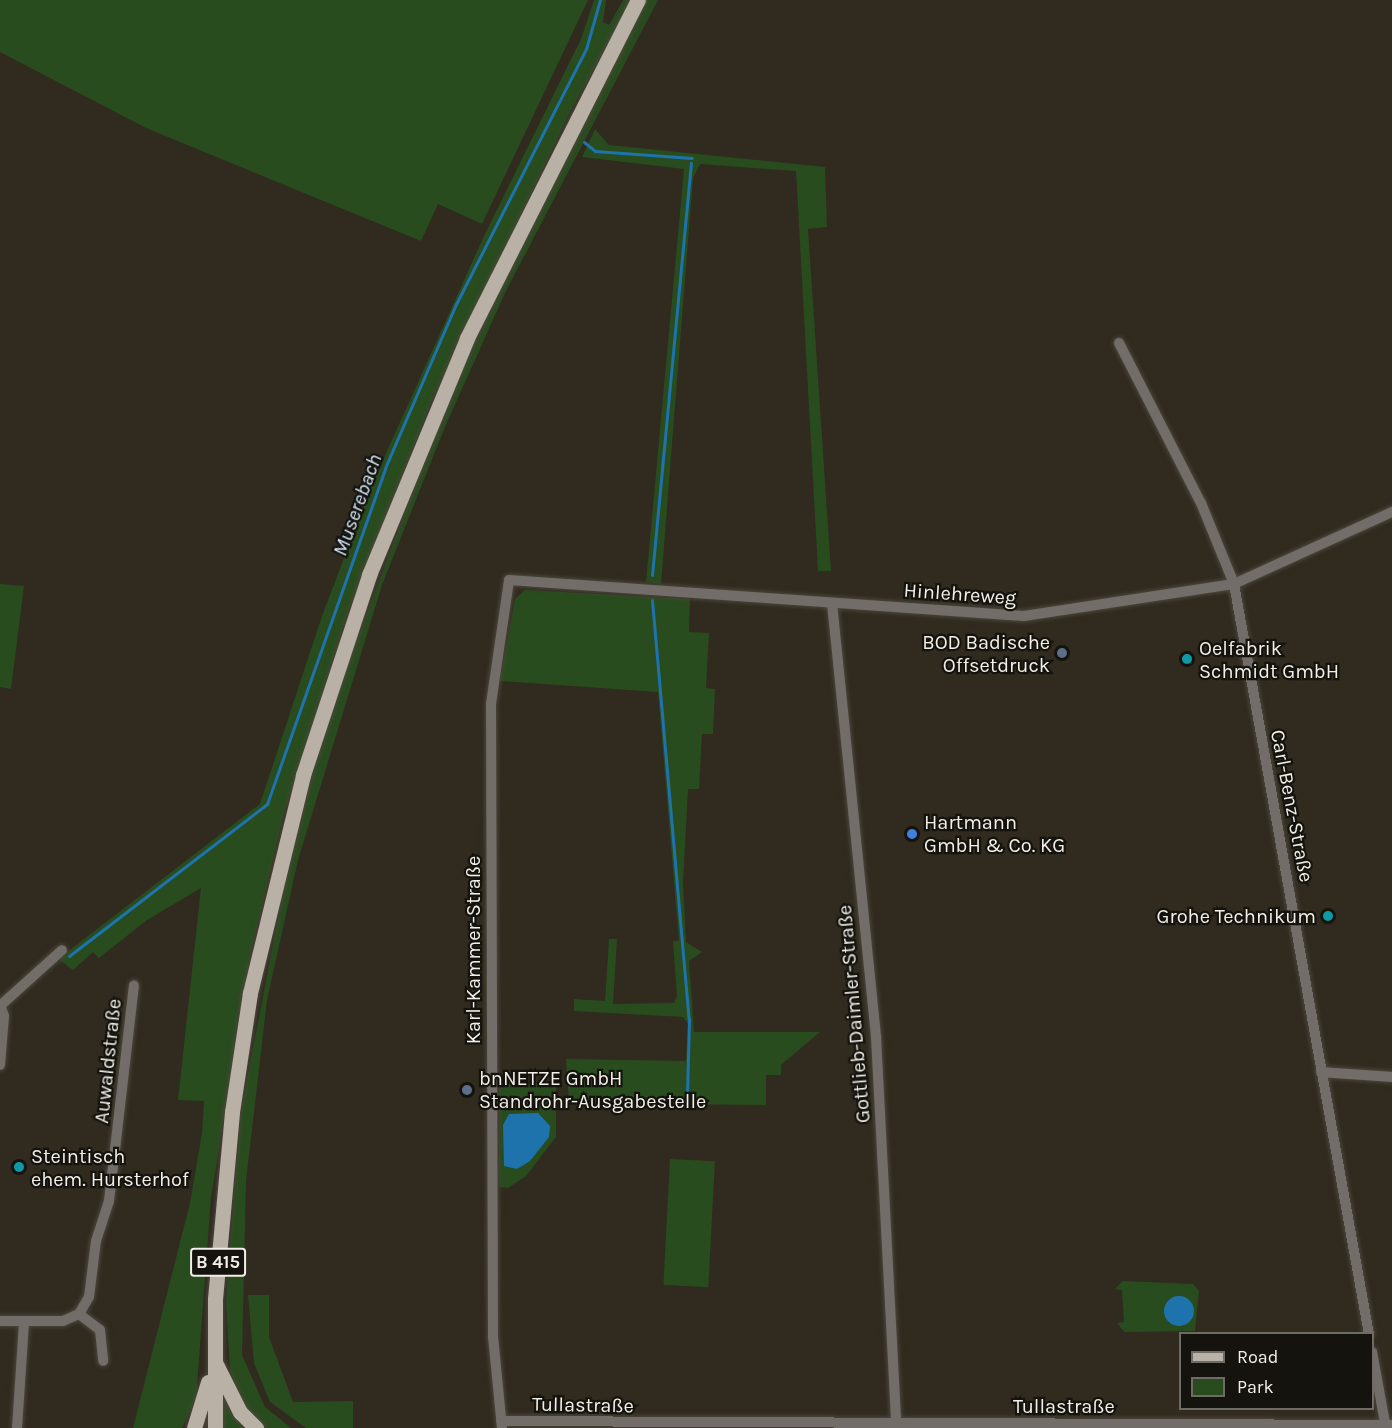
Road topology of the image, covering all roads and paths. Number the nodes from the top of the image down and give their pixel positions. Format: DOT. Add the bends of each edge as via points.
graph roads {
  1 [pos="638,0"];
  2 [pos="1119,343"];
  3 [pos="1392,512"];
  4 [pos="509,580"];
  5 [pos="1234,584"];
  6 [pos="832,603"];
  7 [pos="62,950"];
  8 [pos="134,985"];
  9 [pos="0,1005"];
  10 [pos="0,1065"];
  11 [pos="1321,1072"];
  12 [pos="1392,1077"];
  13 [pos="79,1314"];
  14 [pos="0,1321"];
  15 [pos="24,1322"];
  16 [pos="1369,1332"];
  17 [pos="213,1358"];
  18 [pos="103,1361"];
  19 [pos="1374,1361"];
  20 [pos="896,1424"];
  21 [pos="501,1425"];
  22 [pos="736,1426"];
  23 [pos="1388,1426"];
  24 [pos="17,1428"];
  25 [pos="194,1428"];
  26 [pos="215,1428"];
  27 [pos="256,1428"];
  1 -- 17 [label="main road, B 415" via="462,348 369,575 303,775 250,993 232,1112"];
  2 -- 5 [label="street, Carl-Benz-Straße" via="1201,503"];
  3 -- 5 [label="street, Hinlehreweg"];
  4 -- 6 [label="street, Hinlehreweg"];
  4 -- 21 [label="street, Karl-Kammer-Straße" via="490,704 493,1337"];
  5 -- 6 [label="street, Hinlehreweg" via="1024,616"];
  5 -- 11 [label="street, Carl-Benz-Straße"];
  6 -- 20 [label="street, Gottlieb-Daimler-Straße" via="876,1037"];
  7 -- 9 [label="street"];
  8 -- 13 [label="street, Auwaldstraße" via="109,1201 96,1240 89,1297"];
  9 -- 10 [label="street"];
  11 -- 12 [label="street"];
  11 -- 16 [label="street, Carl-Benz-Straße"];
  13 -- 15 [label="street" via="63,1321"];
  13 -- 18 [label="street" via="100,1330"];
  14 -- 15 [label="street"];
  15 -- 24 [label="street"];
  17 -- 25 [label="main road"];
  17 -- 26 [label="main road, B 415"];
  17 -- 27 [label="main road" via="240,1412"];
  19 -- 23 [label="street"];
  20 -- 22 [label="street, Tullastraße"];
  20 -- 23 [label="street, Tullastraße"];
  21 -- 22 [label="street, Tullastraße"];
}
